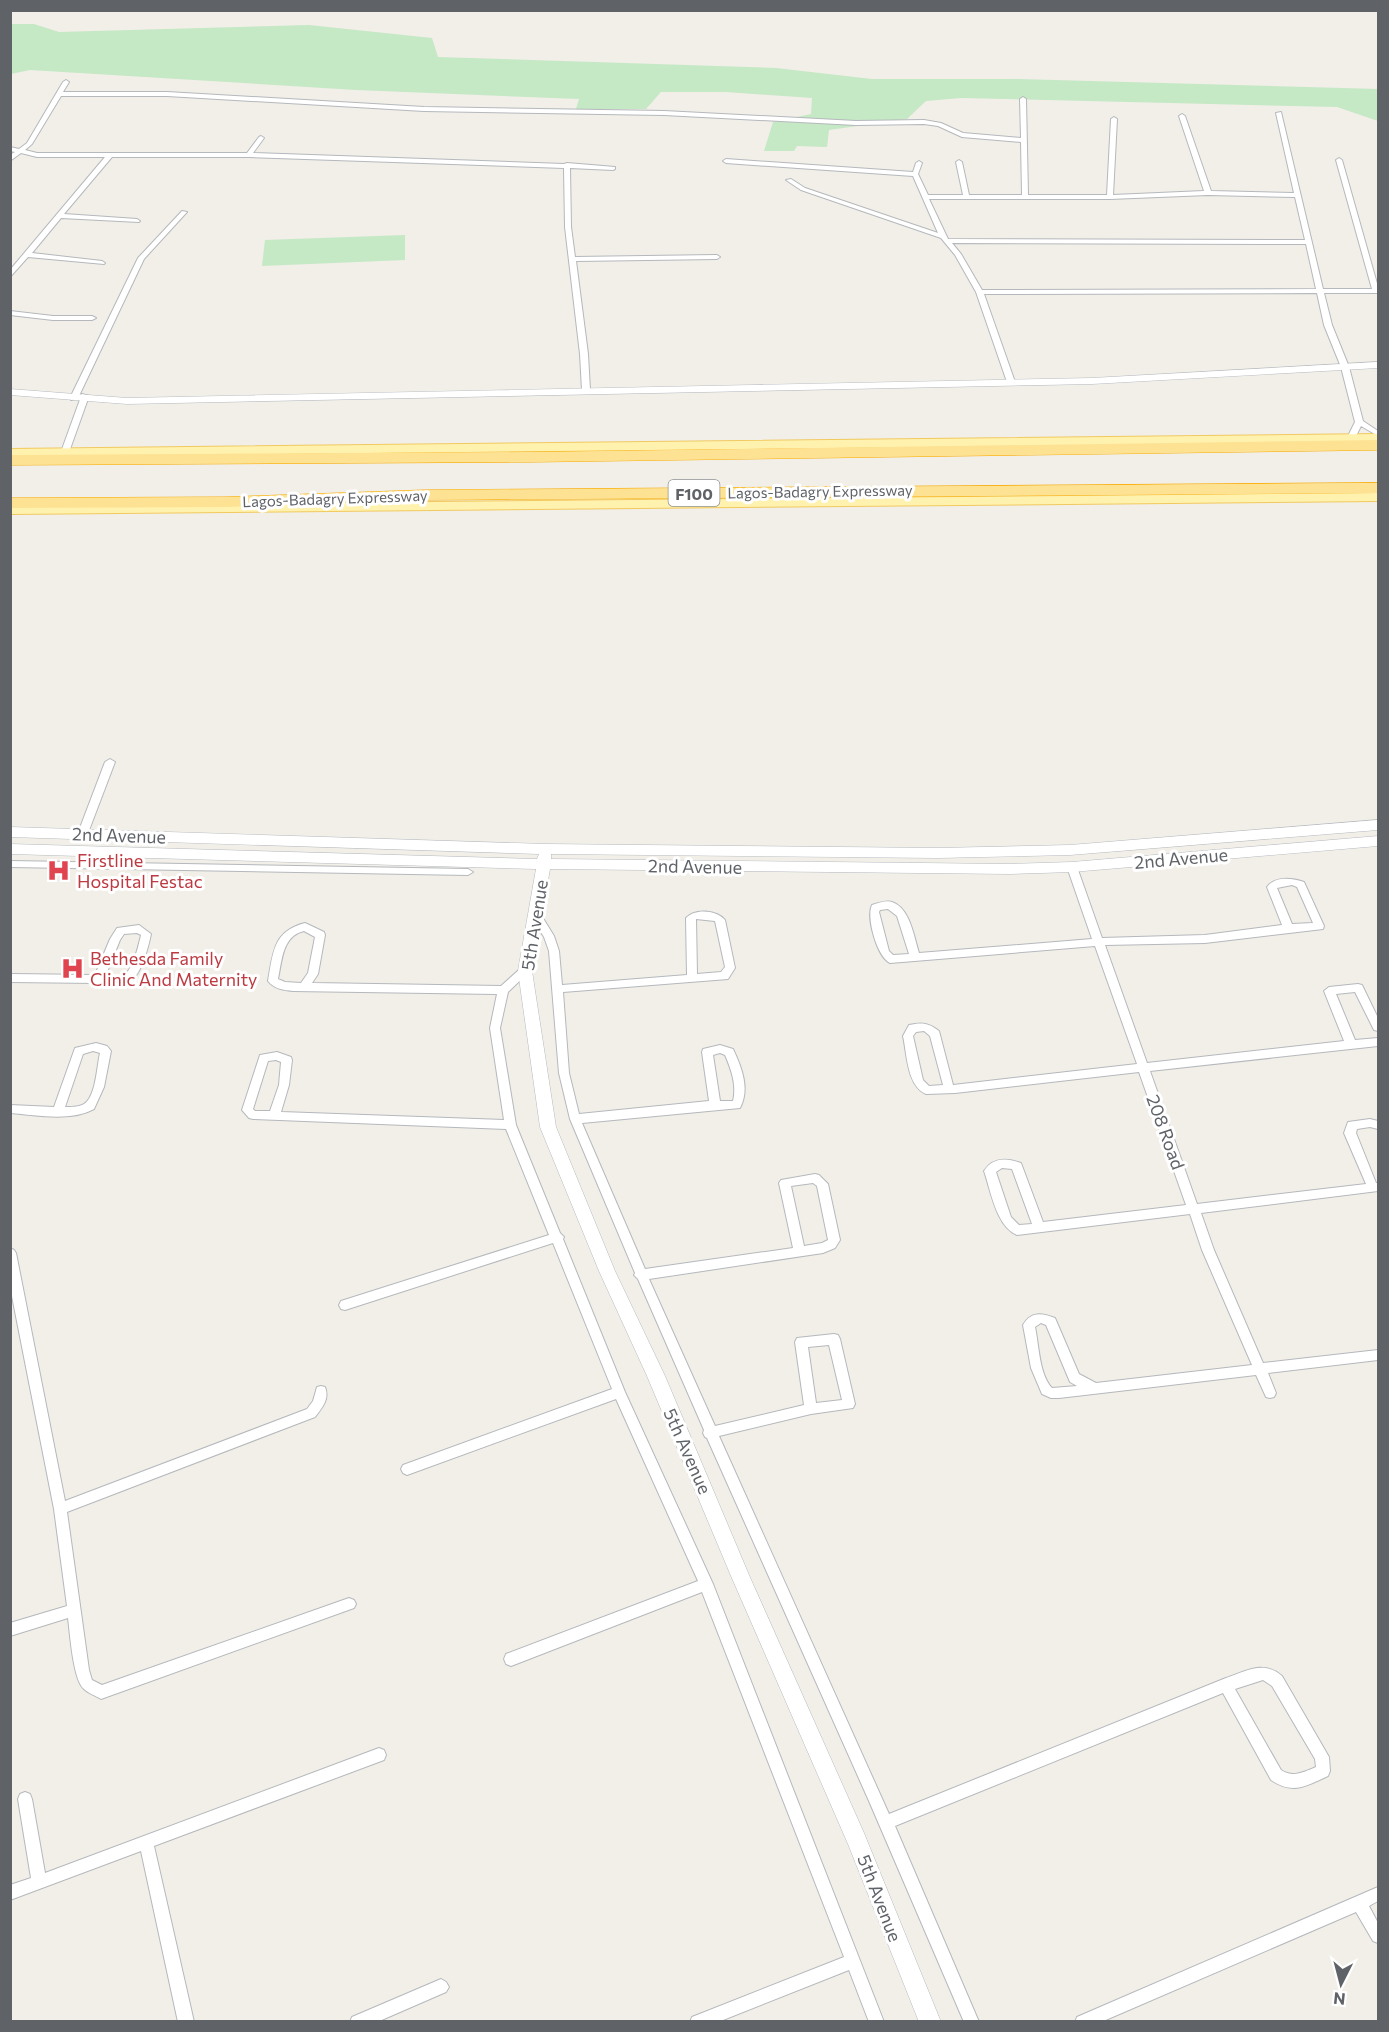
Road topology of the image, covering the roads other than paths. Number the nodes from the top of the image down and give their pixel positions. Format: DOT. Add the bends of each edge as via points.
graph roads {
  1 [pos="66,82"];
  2 [pos="60,94"];
  3 [pos="1023,99"];
  4 [pos="1279,113"];
  5 [pos="1182,116"];
  6 [pos="1114,119"];
  7 [pos="261,138"];
  8 [pos="1023,140"];
  9 [pos="10,149"];
  10 [pos="20,152"];
  11 [pos="110,155"];
  12 [pos="249,155"];
  13 [pos="10,159"];
  14 [pos="1339,160"];
  15 [pos="726,161"];
  16 [pos="959,162"];
  17 [pos="919,163"];
  18 [pos="567,165"];
  19 [pos="613,168"];
  20 [pos="915,174"];
  21 [pos="789,180"];
  22 [pos="1208,193"];
  23 [pos="1298,195"];
  24 [pos="966,196"];
  25 [pos="1025,196"];
  26 [pos="924,197"];
  27 [pos="1110,197"];
  28 [pos="184,212"];
  29 [pos="59,216"];
  30 [pos="137,221"];
  31 [pos="944,239"];
  32 [pos="1310,242"];
  33 [pos="27,255"];
  34 [pos="717,257"];
  35 [pos="572,259"];
  36 [pos="102,263"];
  37 [pos="10,275"];
  38 [pos="1320,289"];
  39 [pos="1377,291"];
  40 [pos="980,292"];
  41 [pos="10,313"];
  42 [pos="92,318"];
  43 [pos="1378,363"];
  44 [pos="1344,365"];
  45 [pos="1011,382"];
  46 [pos="586,390"];
  47 [pos="10,392"];
  48 [pos="80,397"];
  49 [pos="1359,422"];
  50 [pos="1378,434"];
  51 [pos="1351,438"];
  52 [pos="1378,438"];
  53 [pos="1378,445"];
  54 [pos="65,452"];
  55 [pos="10,453"];
  56 [pos="10,460"];
  57 [pos="1378,488"];
  58 [pos="1378,497"];
  59 [pos="10,503"];
  60 [pos="10,510"];
  61 [pos="110,762"];
  62 [pos="1378,825"];
  63 [pos="10,832"];
  64 [pos="83,833"];
  65 [pos="1378,841"];
  66 [pos="10,849"];
  67 [pos="545,856"];
  68 [pos="10,864"];
  69 [pos="1072,867"];
  70 [pos="468,872"];
  71 [pos="534,913"];
  72 [pos="1288,928"];
  73 [pos="1098,942"];
  74 [pos="915,958"];
  75 [pos="525,971"];
  76 [pos="10,978"];
  77 [pos="693,978"];
  78 [pos="99,979"];
  79 [pos="305,986"];
  80 [pos="556,989"];
  81 [pos="503,990"];
  82 [pos="1378,1027"];
  83 [pos="1378,1042"];
  84 [pos="1351,1044"];
  85 [pos="1143,1067"];
  86 [pos="949,1089"];
  87 [pos="715,1105"];
  88 [pos="10,1110"];
  89 [pos="58,1111"];
  90 [pos="274,1115"];
  91 [pos="575,1119"];
  92 [pos="510,1125"];
  93 [pos="1378,1125"];
  94 [pos="1376,1188"];
  95 [pos="1193,1209"];
  96 [pos="1039,1227"];
  97 [pos="558,1237"];
  98 [pos="799,1251"];
  99 [pos="10,1253"];
  100 [pos="640,1275"];
  101 [pos="345,1305"];
  102 [pos="1378,1355"];
  103 [pos="1260,1368"];
  104 [pos="1093,1388"];
  105 [pos="321,1391"];
  106 [pos="620,1392"];
  107 [pos="1270,1392"];
  108 [pos="811,1409"];
  109 [pos="709,1433"];
  110 [pos="406,1469"];
  111 [pos="60,1509"];
  112 [pos="705,1584"];
  113 [pos="349,1605"];
  114 [pos="74,1610"];
  115 [pos="10,1630"];
  116 [pos="511,1659"];
  117 [pos="1226,1685"];
  118 [pos="379,1755"];
  119 [pos="25,1799"];
  120 [pos="888,1822"];
  121 [pos="146,1842"];
  122 [pos="39,1883"];
  123 [pos="10,1893"];
  124 [pos="1378,1894"];
  125 [pos="1359,1903"];
  126 [pos="1378,1936"];
  127 [pos="852,1961"];
  128 [pos="441,1988"];
  129 [pos="186,2022"];
  130 [pos="357,2022"];
  131 [pos="697,2022"];
  132 [pos="877,2022"];
  133 [pos="930,2022"];
  134 [pos="972,2022"];
  135 [pos="1082,2022"];
  1 -- 2 [label="street"];
  2 -- 8 [label="street" via="166,94 424,109 924,122 962,135"];
  2 -- 10 [label="street"];
  3 -- 8 [label="street"];
  4 -- 23 [label="street"];
  5 -- 22 [label="street"];
  6 -- 27 [label="street"];
  7 -- 12 [label="street"];
  8 -- 25 [label="street"];
  9 -- 10 [label="street"];
  10 -- 11 [label="street"];
  10 -- 13 [label="street"];
  11 -- 12 [label="street"];
  11 -- 29 [label="street"];
  12 -- 18 [label="street"];
  14 -- 39 [label="street"];
  15 -- 20 [label="street"];
  16 -- 24 [label="street"];
  17 -- 20 [label="street"];
  18 -- 19 [label="street"];
  18 -- 35 [label="street"];
  20 -- 26 [label="street"];
  21 -- 31 [label="street" via="803,189"];
  22 -- 23 [label="street"];
  22 -- 27 [label="street"];
  23 -- 32 [label="street"];
  24 -- 25 [label="street"];
  24 -- 26 [label="street"];
  25 -- 27 [label="street"];
  26 -- 31 [label="street"];
  28 -- 48 [label="street" via="141,258"];
  29 -- 30 [label="street"];
  29 -- 33 [label="street"];
  31 -- 32 [label="street"];
  31 -- 40 [label="street" via="958,254"];
  32 -- 38 [label="street"];
  33 -- 36 [label="street"];
  33 -- 37 [label="street"];
  34 -- 35 [label="street"];
  35 -- 46 [label="street"];
  38 -- 39 [label="street"];
  38 -- 40 [label="street"];
  38 -- 44 [label="street"];
  40 -- 45 [label="street"];
  41 -- 42 [label="street"];
  43 -- 44 [label="street"];
  44 -- 45 [label="street"];
  44 -- 49 [label="street"];
  45 -- 46 [label="street"];
  46 -- 48 [label="street" via="127,401"];
  47 -- 48 [label="street"];
  48 -- 54 [label="street"];
  49 -- 50 [label="street"];
  49 -- 51 [label="street"];
  51 -- 52 [label="main road"];
  51 -- 54 [label="main road"];
  53 -- 56 [label="highway, F100" via="531,458"];
  54 -- 55 [label="main road"];
  57 -- 59 [label="highway, Lagos-Badagry Expressway / F100" via="424,495 226,502"];
  58 -- 60 [label="main road, Lagos-Badagry Expressway"];
  61 -- 64 [label="street"];
  62 -- 67 [label="street, 2nd Avenue" via="1070,850"];
  63 -- 64 [label="street, 2nd Avenue"];
  64 -- 67 [label="street, 2nd Avenue"];
  65 -- 69 [label="street, 2nd Avenue"];
  66 -- 67 [label="street, 2nd Avenue"];
  67 -- 69 [label="street, 2nd Avenue" via="937,870"];
  67 -- 71 [label="street, 5th Avenue"];
  68 -- 70 [label="street"];
  69 -- 73 [label="street, 208 Road"];
  71 -- 75 [label="street, 5th Avenue"];
  71 -- 80 [label="street" via="554,951"];
  72 -- 72 [label="street" via="1320,924 1297,882 1272,887"];
  72 -- 73 [label="street" via="1205,939"];
  73 -- 74 [label="street"];
  73 -- 85 [label="street, 208 Road"];
  74 -- 74 [label="street" via="901,914 890,905 876,908 885,956"];
  75 -- 81 [label="street"];
  75 -- 133 [label="street, 5th Avenue" via="548,1127 607,1271 857,1840"];
  76 -- 78 [label="street"];
  77 -- 77 [label="street" via="691,918 717,917 730,968 724,976"];
  77 -- 80 [label="street"];
  78 -- 78 [label="street" via="116,984 128,981 142,953 146,934 139,928 121,931"];
  79 -- 79 [label="street" via="313,974 320,935 305,927 291,931 281,942 273,981 283,986"];
  79 -- 81 [label="street"];
  80 -- 91 [label="street" via="564,1073"];
  81 -- 92 [label="street" via="495,1028"];
  82 -- 84 [label="street" via="1358,988 1331,989 1329,994"];
  83 -- 84 [label="street"];
  84 -- 85 [label="street"];
  85 -- 86 [label="street"];
  85 -- 95 [label="street, 208 Road"];
  86 -- 86 [label="street" via="935,1034 926,1027 913,1028 908,1036 918,1082 926,1090"];
  87 -- 87 [label="street" via="736,1105 740,1098 736,1068 729,1052 720,1049 707,1052"];
  87 -- 91 [label="street"];
  88 -- 89 [label="street"];
  89 -- 89 [label="street" via="90,1106 106,1052 102,1048 79,1051"];
  90 -- 90 [label="street" via="287,1060 277,1056 264,1058 247,1110 261,1118"];
  90 -- 92 [label="street"];
  91 -- 100 [label="street"];
  92 -- 97 [label="street"];
  93 -- 94 [label="street" via="1350,1128"];
  94 -- 95 [label="street"];
  95 -- 96 [label="street"];
  95 -- 103 [label="street, 208 Road"];
  96 -- 96 [label="street" via="1017,1166 993,1166 990,1171 1010,1227"];
  97 -- 101 [label="street"];
  97 -- 106 [label="street"];
  98 -- 98 [label="street" via="824,1248 834,1240 822,1184 815,1178 785,1183"];
  98 -- 100 [label="street"];
  99 -- 111 [label="street"];
  100 -- 109 [label="street"];
  102 -- 103 [label="street"];
  103 -- 104 [label="street"];
  103 -- 107 [label="street, 208 Road"];
  104 -- 104 [label="street" via="1059,1394 1046,1390 1035,1355 1031,1322 1042,1318 1052,1322 1074,1378"];
  105 -- 111 [label="street" via="319,1403 311,1413"];
  106 -- 110 [label="street"];
  106 -- 112 [label="street"];
  108 -- 108 [label="street" via="849,1404 834,1340 801,1342"];
  108 -- 109 [label="street"];
  109 -- 120 [label="street"];
  111 -- 114 [label="street"];
  112 -- 116 [label="street"];
  112 -- 127 [label="street"];
  113 -- 114 [label="street" via="101,1692 87,1684 82,1670"];
  114 -- 115 [label="street"];
  117 -- 117 [label="street" via="1263,1673 1277,1681 1322,1757 1323,1771 1294,1783 1276,1775"];
  117 -- 120 [label="street"];
  118 -- 121 [label="street"];
  119 -- 122 [label="street"];
  120 -- 134 [label="street"];
  121 -- 122 [label="street"];
  121 -- 129 [label="street"];
  122 -- 123 [label="street"];
  124 -- 125 [label="street"];
  125 -- 126 [label="street"];
  125 -- 135 [label="street"];
  127 -- 131 [label="street"];
  127 -- 132 [label="street"];
  128 -- 130 [label="street"];
}
